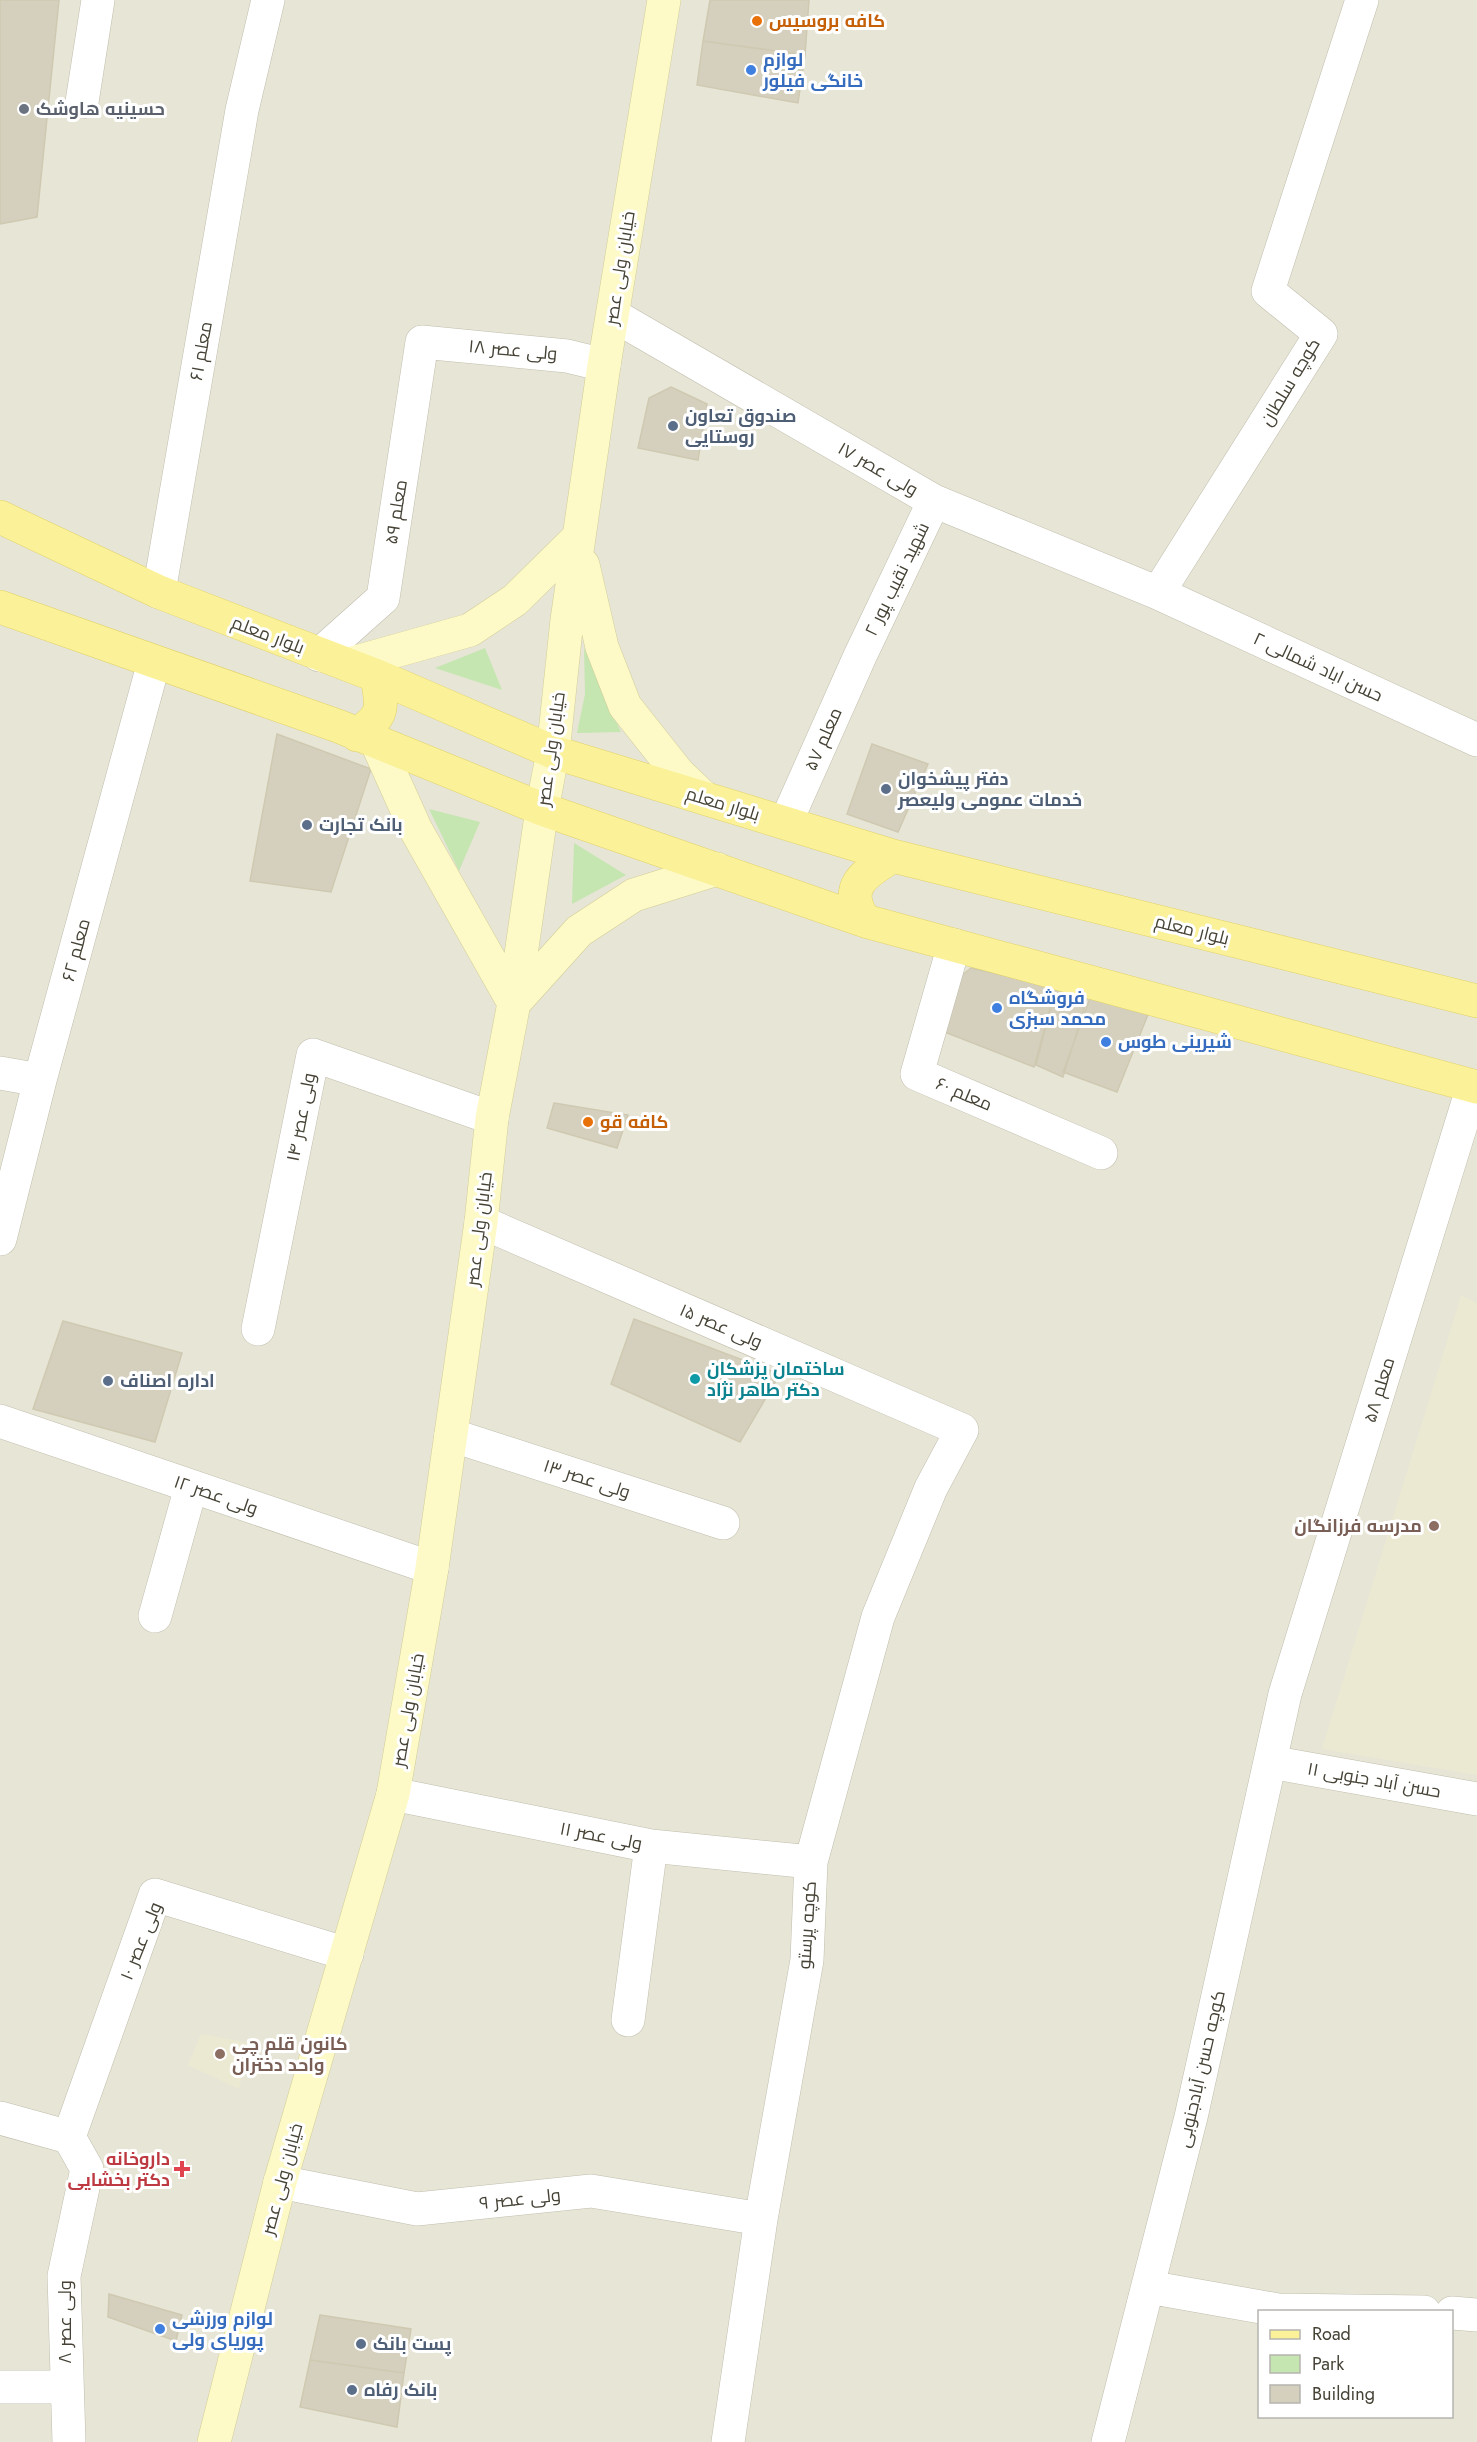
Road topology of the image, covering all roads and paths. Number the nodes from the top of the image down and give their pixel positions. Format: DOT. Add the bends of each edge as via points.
graph roads {
  1 [pos="98,0"];
  2 [pos="268,0"];
  3 [pos="664,0"];
  4 [pos="1362,0"];
  5 [pos="82,102"];
  6 [pos="613,315"];
  7 [pos="422,342"];
  8 [pos="604,365"];
  9 [pos="934,501"];
  10 [pos="0,517"];
  11 [pos="578,543"];
  12 [pos="159,592"];
  13 [pos="1158,593"];
  14 [pos="0,607"];
  15 [pos="860,656"];
  16 [pos="154,662"];
  17 [pos="348,665"];
  18 [pos="367,738"];
  19 [pos="1477,741"];
  20 [pos="553,752"];
  21 [pos="703,797"];
  22 [pos="542,809"];
  23 [pos="786,822"];
  24 [pos="893,856"];
  25 [pos="717,869"];
  26 [pos="866,921"];
  27 [pos="954,945"];
  28 [pos="1477,1001"];
  29 [pos="514,1003"];
  30 [pos="0,1073"];
  31 [pos="40,1080"];
  32 [pos="1475,1086"];
  33 [pos="492,1118"];
  34 [pos="1101,1153"];
  35 [pos="481,1222"];
  36 [pos="0,1239"];
  37 [pos="258,1329"];
  38 [pos="0,1421"];
  39 [pos="962,1430"];
  40 [pos="451,1435"];
  41 [pos="191,1486"];
  42 [pos="723,1523"];
  43 [pos="432,1569"];
  44 [pos="155,1616"];
  45 [pos="1285,1694"];
  46 [pos="1270,1762"];
  47 [pos="393,1794"];
  48 [pos="1477,1799"];
  49 [pos="651,1845"];
  50 [pos="811,1862"];
  51 [pos="347,1954"];
  52 [pos="628,2020"];
  53 [pos="0,2118"];
  54 [pos="69,2137"];
  55 [pos="280,2182"];
  56 [pos="761,2219"];
  57 [pos="1148,2287"];
  58 [pos="1278,2310"];
  59 [pos="1453,2313"];
  60 [pos="1477,2314"];
  61 [pos="0,2387"];
  62 [pos="65,2387"];
  63 [pos="69,2442"];
  64 [pos="214,2442"];
  65 [pos="728,2442"];
  66 [pos="1108,2442"];
  1 -- 5 [label="street"];
  2 -- 12 [label="street, معلم ۶۱" via="243,110"];
  3 -- 6 [label="main road, خیابان ولی عصر"];
  4 -- 13 [label="street, کوچه سلطان" via="1268,291 1321,334"];
  6 -- 8 [label="main road, خیابان ولی عصر"];
  6 -- 9 [label="street, ولی عصر ۱۷"];
  7 -- 8 [label="street, ولی عصر ۱۸" via="567,356"];
  7 -- 17 [label="street, معلم ۵۹" via="383,597"];
  8 -- 11 [label="main road, خیابان ولی عصر"];
  9 -- 13 [label="street, ولی عصر ۱۷"];
  9 -- 15 [label="street, شهید نقیب پور ۲"];
  10 -- 12 [label="main road, بلوار معلم"];
  11 -- 17 [label="main road" via="577,539 515,600 470,630"];
  11 -- 20 [label="main road, خیابان ولی عصر"];
  11 -- 21 [label="main road" via="602,647 625,706 678,773"];
  12 -- 17 [label="main road, بلوار معلم"];
  13 -- 19 [label="street, حسن اباد شمالی ۲"];
  14 -- 16 [label="main road"];
  15 -- 23 [label="street, معلم ۵۷"];
  16 -- 18 [label="main road"];
  16 -- 31 [label="street, معلم ۶۲"];
  17 -- 18 [label="main road" via="382,708"];
  17 -- 20 [label="main road, بلوار معلم"];
  18 -- 22 [label="main road"];
  18 -- 29 [label="main road"];
  20 -- 21 [label="main road, بلوار معلم"];
  20 -- 22 [label="main road, خیابان ولی عصر"];
  21 -- 23 [label="main road, بلوار معلم"];
  22 -- 25 [label="main road"];
  22 -- 29 [label="main road, خیابان ولی عصر"];
  23 -- 24 [label="main road, بلوار معلم"];
  24 -- 26 [label="main road" via="859,881 857,909"];
  24 -- 28 [label="main road, بلوار معلم"];
  25 -- 26 [label="main road"];
  25 -- 29 [label="main road" via="634,895 579,931"];
  26 -- 27 [label="main road"];
  27 -- 32 [label="main road"];
  27 -- 34 [label="street, معلم ۶۰" via="917,1074"];
  29 -- 33 [label="main road, خیابان ولی عصر"];
  30 -- 31 [label="street"];
  31 -- 36 [label="street, معلم ۶۲"];
  32 -- 45 [label="street, معلم ۵۸"];
  33 -- 35 [label="main road, خیابان ولی عصر"];
  33 -- 37 [label="street, ولی عصر ۱۴" via="313,1055"];
  35 -- 39 [label="street, ولی عصر ۱۵"];
  35 -- 40 [label="main road, خیابان ولی عصر"];
  38 -- 41 [label="street, ولی عصر ۱۲"];
  39 -- 50 [label="street, کوچه پرستو" via="931,1488 879,1617"];
  40 -- 42 [label="street, ولی عصر ۱۳"];
  40 -- 43 [label="main road, خیابان ولی عصر"];
  41 -- 43 [label="street, ولی عصر ۱۲"];
  41 -- 44 [label="street"];
  43 -- 47 [label="main road, خیابان ولی عصر"];
  45 -- 46 [label="street, کوچه حسن آبادجنوبی"];
  46 -- 48 [label="street, حسن آباد جنوبی ۱۱"];
  46 -- 57 [label="street, کوچه حسن آبادجنوبی" via="1191,2117"];
  47 -- 49 [label="street, ولی عصر ۱۱"];
  47 -- 51 [label="main road, خیابان ولی عصر"];
  49 -- 50 [label="street, ولی عصر ۱۱"];
  49 -- 52 [label="street"];
  50 -- 56 [label="street, کوچه پرستو" via="807,1960"];
  51 -- 54 [label="street, ولی عصر ۱۰" via="155,1895"];
  51 -- 55 [label="main road, خیابان ولی عصر"];
  53 -- 54 [label="street"];
  54 -- 62 [label="street, ولی عصر ۸" via="87,2169 64,2276"];
  55 -- 56 [label="street, ولی عصر ۹" via="417,2209 591,2191"];
  55 -- 64 [label="main road, خیابان ولی عصر"];
  56 -- 65 [label="street, کوچه پرستو"];
  57 -- 58 [label="street"];
  57 -- 66 [label="street, کوچه حسن آبادجنوبی"];
  59 -- 60 [label="street"];
  61 -- 62 [label="street"];
  62 -- 63 [label="street, ولی عصر ۸"];
}
